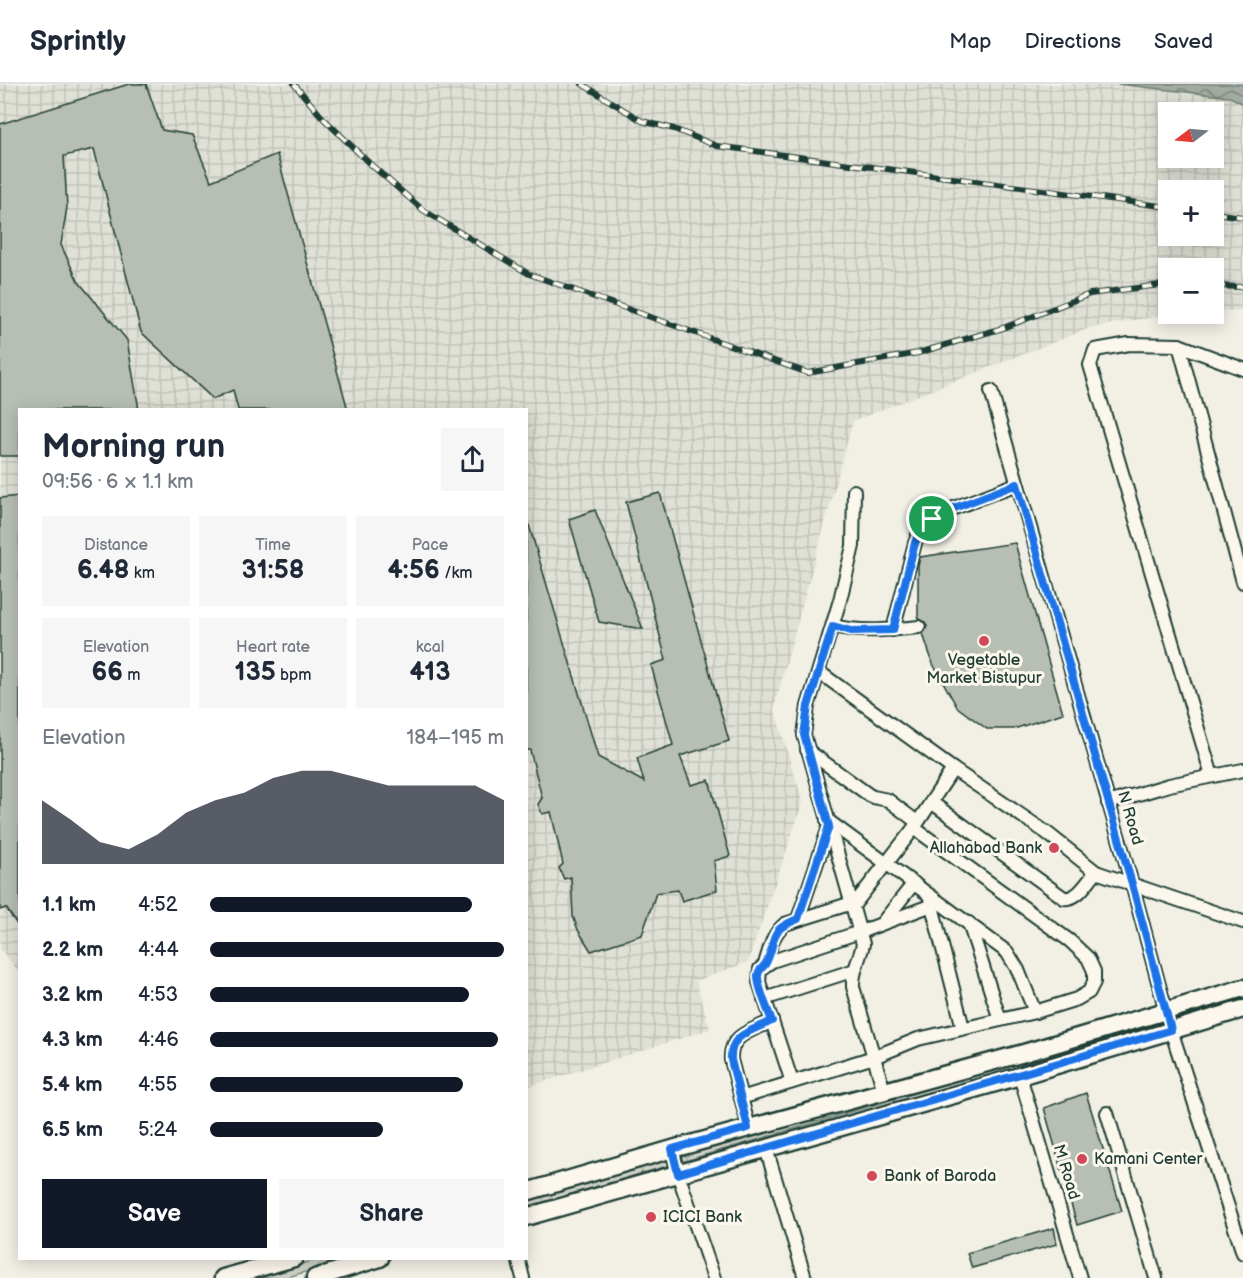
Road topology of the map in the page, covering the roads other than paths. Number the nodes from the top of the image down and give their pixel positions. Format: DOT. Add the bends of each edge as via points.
graph roads {
  1 [pos="1179,345"];
  2 [pos="1243,369"];
  3 [pos="991,391"];
  4 [pos="1017,484"];
  5 [pos="854,492"];
  6 [pos="1243,582"];
  7 [pos="833,626"];
  8 [pos="919,627"];
  9 [pos="893,630"];
  10 [pos="819,672"];
  11 [pos="807,750"];
  12 [pos="953,769"];
  13 [pos="1243,770"];
  14 [pos="1212,776"];
  15 [pos="931,802"];
  16 [pos="1108,802"];
  17 [pos="828,823"];
  18 [pos="915,825"];
  19 [pos="887,864"];
  20 [pos="1096,872"];
  21 [pos="914,883"];
  22 [pos="1132,884"];
  23 [pos="930,899"];
  24 [pos="852,905"];
  25 [pos="798,919"];
  26 [pos="1243,922"];
  27 [pos="883,923"];
  28 [pos="969,923"];
  29 [pos="860,933"];
  30 [pos="765,964"];
  31 [pos="855,969"];
  32 [pos="1243,988"];
  33 [pos="764,999"];
  34 [pos="1243,1009"];
  35 [pos="1165,1011"];
  36 [pos="1035,1012"];
  37 [pos="1000,1020"];
  38 [pos="772,1021"];
  39 [pos="963,1028"];
  40 [pos="1171,1030"];
  41 [pos="874,1057"];
  42 [pos="1020,1076"];
  43 [pos="792,1082"];
  44 [pos="884,1091"];
  45 [pos="741,1098"];
  46 [pos="1107,1113"];
  47 [pos="748,1128"];
  48 [pos="766,1148"];
  49 [pos="672,1149"];
  50 [pos="678,1174"];
  51 [pos="528,1191"];
  52 [pos="528,1216"];
  53 [pos="1243,1253"];
  54 [pos="287,1260"];
  55 [pos="374,1260"];
  56 [pos="518,1260"];
  57 [pos="223,1278"];
  58 [pos="315,1278"];
  59 [pos="523,1278"];
  60 [pos="714,1278"];
  61 [pos="805,1278"];
  62 [pos="1080,1278"];
  63 [pos="1156,1278"];
  1 -- 2 [label="street"];
  1 -- 6 [label="street"];
  1 -- 14 [label="street" via="1129,344 1095,350 1090,366"];
  3 -- 4 [label="street, N Road"];
  4 -- 9 [label="street" via="949,510 920,530"];
  4 -- 16 [label="street, N Road"];
  5 -- 7 [label="street" via="853,546"];
  7 -- 9 [label="street" via="851,631"];
  7 -- 10 [label="street"];
  8 -- 9 [label="street"];
  10 -- 11 [label="street" via="805,721"];
  10 -- 12 [label="street"];
  11 -- 17 [label="street"];
  11 -- 18 [label="street" via="873,797 888,800"];
  12 -- 15 [label="street"];
  12 -- 20 [label="street" via="1047,833"];
  13 -- 14 [label="street"];
  14 -- 16 [label="street"];
  15 -- 18 [label="street"];
  15 -- 20 [label="street" via="1064,898 1076,895"];
  16 -- 22 [label="street, N Road"];
  17 -- 19 [label="street"];
  17 -- 24 [label="street"];
  17 -- 25 [label="street"];
  18 -- 19 [label="street"];
  18 -- 36 [label="street" via="1070,940 1088,958 1094,971 1089,992"];
  19 -- 21 [label="street"];
  19 -- 24 [label="street"];
  20 -- 22 [label="street"];
  21 -- 23 [label="street"];
  21 -- 27 [label="street"];
  22 -- 26 [label="street"];
  22 -- 35 [label="street, N Road"];
  23 -- 27 [label="street"];
  23 -- 28 [label="street"];
  23 -- 39 [label="street"];
  24 -- 25 [label="street"];
  24 -- 29 [label="street"];
  25 -- 30 [label="street" via="778,929"];
  27 -- 29 [label="street"];
  28 -- 36 [label="street" via="1007,952"];
  28 -- 37 [label="street"];
  29 -- 30 [label="street"];
  29 -- 31 [label="street" via="863,944"];
  30 -- 33 [label="street" via="758,975"];
  31 -- 33 [label="street"];
  31 -- 41 [label="street" via="853,987"];
  32 -- 35 [label="street"];
  33 -- 38 [label="street"];
  34 -- 40 [label="street"];
  35 -- 40 [label="street, N Road"];
  35 -- 44 [label="street"];
  36 -- 37 [label="street"];
  37 -- 39 [label="street"];
  38 -- 43 [label="street"];
  38 -- 45 [label="street" via="742,1036 730,1049"];
  39 -- 41 [label="street" via="918,1039"];
  40 -- 42 [label="street"];
  40 -- 53 [label="street, N Road"];
  41 -- 43 [label="street"];
  41 -- 44 [label="street"];
  42 -- 48 [label="street"];
  42 -- 62 [label="street, M Road"];
  43 -- 45 [label="street"];
  44 -- 47 [label="street"];
  45 -- 47 [label="street"];
  46 -- 63 [label="street"];
  47 -- 49 [label="street"];
  48 -- 50 [label="street"];
  48 -- 61 [label="street"];
  49 -- 50 [label="street"];
  49 -- 51 [label="street"];
  50 -- 52 [label="street"];
  50 -- 60 [label="street"];
  54 -- 57 [label="street"];
  55 -- 58 [label="street"];
  56 -- 59 [label="street"];
}
